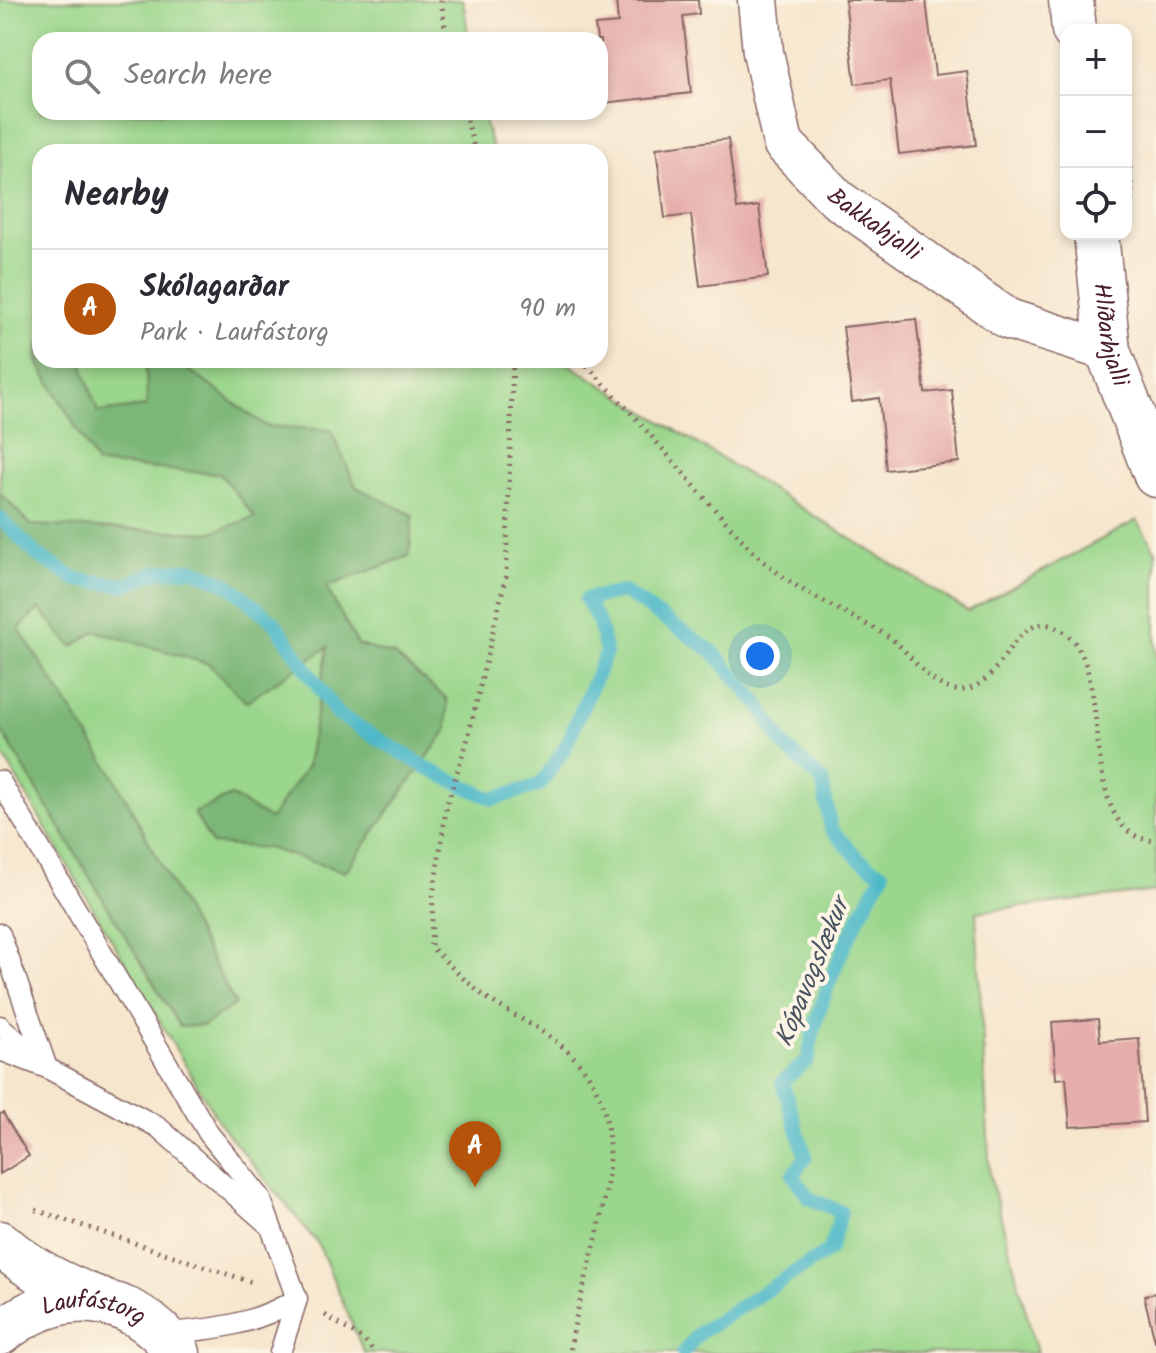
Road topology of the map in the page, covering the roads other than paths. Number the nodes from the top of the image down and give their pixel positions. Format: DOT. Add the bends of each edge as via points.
graph roads {
  1 [pos="758,0"];
  2 [pos="1071,0"];
  3 [pos="1073,24"];
  4 [pos="1097,240"];
  5 [pos="1108,351"];
  6 [pos="1156,475"];
  7 [pos="0,781"];
  8 [pos="0,934"];
  9 [pos="0,1026"];
  10 [pos="0,1050"];
  11 [pos="47,1068"];
  12 [pos="270,1226"];
  13 [pos="0,1243"];
  14 [pos="297,1299"];
  15 [pos="104,1302"];
  16 [pos="0,1333"];
  17 [pos="171,1343"];
  18 [pos="280,1353"];
  1 -- 5 [label="street, Bakkahjalli" via="763,52 783,143 837,199 1008,319"];
  2 -- 3 [label="street"];
  4 -- 5 [label="street, Hlíðarhjalli"];
  5 -- 6 [label="street, Hlíðarhjalli"];
  7 -- 12 [label="lane" via="209,1134 260,1197"];
  8 -- 11 [label="lane"];
  9 -- 11 [label="lane"];
  10 -- 11 [label="lane"];
  11 -- 12 [label="lane" via="158,1127"];
  12 -- 14 [label="lane"];
  13 -- 15 [label="street" via="61,1285"];
  14 -- 17 [label="lane" via="249,1322"];
  14 -- 18 [label="lane"];
  15 -- 16 [label="street, Laufástorg" via="47,1305"];
  15 -- 17 [label="street, Laufástorg" via="146,1319"];
}
